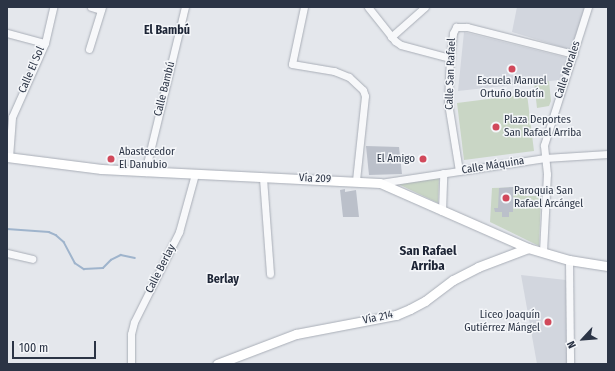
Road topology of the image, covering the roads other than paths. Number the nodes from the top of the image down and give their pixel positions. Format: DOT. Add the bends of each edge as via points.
graph roads {
  1 [pos="53,7"];
  2 [pos="91,7"];
  3 [pos="185,7"];
  4 [pos="304,7"];
  5 [pos="368,7"];
  6 [pos="425,7"];
  7 [pos="588,7"];
  8 [pos="101,8"];
  9 [pos="7,34"];
  10 [pos="391,36"];
  11 [pos="45,43"];
  12 [pos="89,50"];
  13 [pos="574,54"];
  14 [pos="450,58"];
  15 [pos="608,154"];
  16 [pos="8,157"];
  17 [pos="545,158"];
  18 [pos="459,171"];
  19 [pos="145,172"];
  20 [pos="443,173"];
  21 [pos="194,174"];
  22 [pos="263,178"];
  23 [pos="356,180"];
  24 [pos="380,183"];
  25 [pos="442,211"];
  26 [pos="504,237"];
  27 [pos="528,248"];
  28 [pos="7,252"];
  29 [pos="543,252"];
  30 [pos="507,254"];
  31 [pos="32,259"];
  32 [pos="569,260"];
  33 [pos="608,266"];
  34 [pos="270,274"];
  35 [pos="131,364"];
  36 [pos="217,364"];
  37 [pos="570,364"];
  1 -- 11 [label="street"];
  2 -- 8 [label="street"];
  3 -- 19 [label="street, Calle Bambú"];
  4 -- 23 [label="street" via="292,64 334,71 349,77 363,90 364,104"];
  5 -- 10 [label="street"];
  6 -- 10 [label="street"];
  7 -- 13 [label="street, Calle Morales"];
  8 -- 12 [label="street"];
  9 -- 11 [label="street, Calle El Sol"];
  10 -- 14 [label="street" via="407,48"];
  11 -- 16 [label="street, Calle El Sol" via="12,117"];
  13 -- 14 [label="street, Calle San Rafael" via="461,26 454,30"];
  13 -- 17 [label="street, Calle Morales" via="544,145"];
  14 -- 18 [label="street, Calle San Rafael" via="448,103"];
  15 -- 17 [label="street, Calle Máquina"];
  16 -- 19 [label="main road, Vía 209"];
  17 -- 18 [label="street, Calle Máquina"];
  17 -- 29 [label="street, Calle Morales" via="547,174"];
  18 -- 20 [label="street, Calle Máquina"];
  19 -- 21 [label="main road, Vía 209"];
  20 -- 24 [label="street, Calle Máquina"];
  20 -- 25 [label="street"];
  21 -- 22 [label="main road, Vía 209"];
  21 -- 35 [label="street, Calle Berlay" via="179,232 134,322 131,334"];
  22 -- 23 [label="main road, Vía 209"];
  22 -- 34 [label="street"];
  23 -- 24 [label="main road, Vía 209"];
  24 -- 25 [label="main road, Vía 209"];
  25 -- 26 [label="main road, Vía 209"];
  26 -- 27 [label="main road, Vía 209"];
  26 -- 30 [label="main road" via="508,244"];
  27 -- 29 [label="main road, Vía 209"];
  27 -- 30 [label="main road, Vía 214"];
  28 -- 31 [label="street"];
  29 -- 32 [label="main road, Vía 209"];
  30 -- 36 [label="main road, Vía 214" via="453,280 410,309 296,334"];
  32 -- 33 [label="main road, Vía 209"];
  32 -- 37 [label="street"];
}
